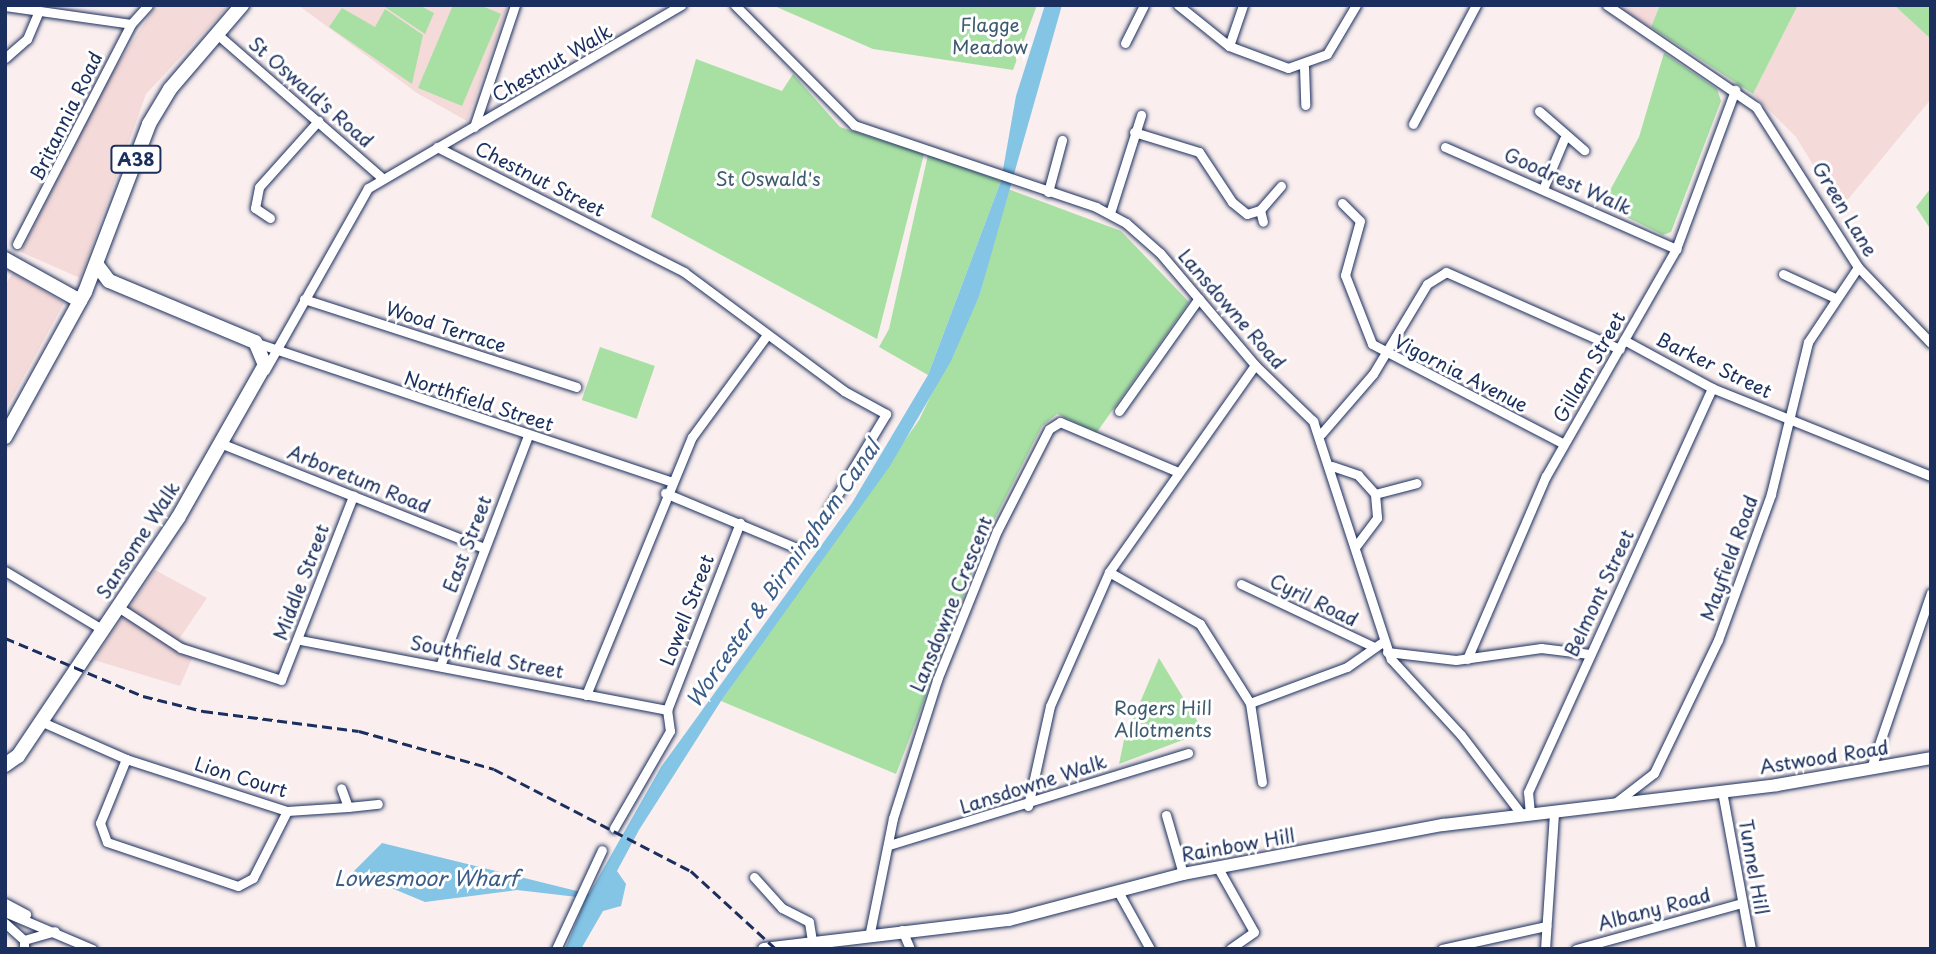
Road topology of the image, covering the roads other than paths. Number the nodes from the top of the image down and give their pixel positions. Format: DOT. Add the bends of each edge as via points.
graph roads {
  1 [pos="148,5"];
  2 [pos="242,5"];
  3 [pos="515,5"];
  4 [pos="681,5"];
  5 [pos="1143,5"];
  6 [pos="1178,5"];
  7 [pos="1243,5"];
  8 [pos="1356,5"];
  9 [pos="1476,5"];
  10 [pos="1606,5"];
  11 [pos="5,6"];
  12 [pos="740,7"];
  13 [pos="37,15"];
  14 [pos="131,24"];
  15 [pos="217,34"];
  16 [pos="1125,43"];
  17 [pos="1229,46"];
  18 [pos="5,58"];
  19 [pos="1304,67"];
  20 [pos="1735,90"];
  21 [pos="485,97"];
  22 [pos="1305,106"];
  23 [pos="1539,111"];
  24 [pos="497,115"];
  25 [pos="1141,115"];
  26 [pos="318,121"];
  27 [pos="1413,124"];
  28 [pos="474,127"];
  29 [pos="1134,132"];
  30 [pos="1564,139"];
  31 [pos="1062,140"];
  32 [pos="437,147"];
  33 [pos="1445,147"];
  34 [pos="1584,150"];
  35 [pos="382,178"];
  36 [pos="1281,186"];
  37 [pos="1543,189"];
  38 [pos="1048,192"];
  39 [pos="1342,203"];
  40 [pos="1260,210"];
  41 [pos="1110,213"];
  42 [pos="270,218"];
  43 [pos="1263,222"];
  44 [pos="17,244"];
  45 [pos="1676,249"];
  46 [pos="6,261"];
  47 [pos="97,265"];
  48 [pos="1858,267"];
  49 [pos="1783,274"];
  50 [pos="1833,297"];
  51 [pos="1199,298"];
  52 [pos="304,299"];
  53 [pos="80,301"];
  54 [pos="767,335"];
  55 [pos="1625,340"];
  56 [pos="255,342"];
  57 [pos="1931,342"];
  58 [pos="1620,349"];
  59 [pos="276,352"];
  60 [pos="1384,355"];
  61 [pos="1255,365"];
  62 [pos="262,374"];
  63 [pos="576,387"];
  64 [pos="1712,388"];
  65 [pos="1119,411"];
  66 [pos="1788,420"];
  67 [pos="1321,434"];
  68 [pos="528,435"];
  69 [pos="5,438"];
  70 [pos="220,443"];
  71 [pos="1564,443"];
  72 [pos="1332,466"];
  73 [pos="1176,471"];
  74 [pos="1931,476"];
  75 [pos="670,481"];
  76 [pos="1417,482"];
  77 [pos="665,493"];
  78 [pos="1375,494"];
  79 [pos="353,496"];
  80 [pos="828,510"];
  81 [pos="740,523"];
  82 [pos="1356,546"];
  83 [pos="484,548"];
  84 [pos="799,549"];
  85 [pos="5,571"];
  86 [pos="1108,572"];
  87 [pos="1241,584"];
  88 [pos="1931,593"];
  89 [pos="118,607"];
  90 [pos="103,630"];
  91 [pos="300,640"];
  92 [pos="1384,641"];
  93 [pos="1372,646"];
  94 [pos="1387,652"];
  95 [pos="1590,654"];
  96 [pos="1466,659"];
  97 [pos="440,666"];
  98 [pos="586,695"];
  99 [pos="1250,704"];
  100 [pos="667,710"];
  101 [pos="40,721"];
  102 [pos="1188,753"];
  103 [pos="1931,758"];
  104 [pos="126,759"];
  105 [pos="5,765"];
  106 [pos="1871,768"];
  107 [pos="1262,782"];
  108 [pos="341,788"];
  109 [pos="1722,792"];
  110 [pos="378,804"];
  111 [pos="1028,806"];
  112 [pos="1612,806"];
  113 [pos="348,807"];
  114 [pos="287,811"];
  115 [pos="1554,813"];
  116 [pos="1166,814"];
  117 [pos="1526,815"];
  118 [pos="614,828"];
  119 [pos="889,845"];
  120 [pos="602,850"];
  121 [pos="1218,868"];
  122 [pos="1183,874"];
  123 [pos="754,877"];
  124 [pos="1119,895"];
  125 [pos="5,903"];
  126 [pos="1742,904"];
  127 [pos="5,912"];
  128 [pos="5,923"];
  129 [pos="1546,926"];
  130 [pos="50,927"];
  131 [pos="902,930"];
  132 [pos="60,931"];
  133 [pos="870,932"];
  134 [pos="811,940"];
  135 [pos="24,944"];
  136 [pos="92,949"];
  137 [pos="555,949"];
  138 [pos="764,949"];
  139 [pos="910,949"];
  140 [pos="1150,949"];
  141 [pos="1230,949"];
  142 [pos="1442,949"];
  143 [pos="1545,949"];
  144 [pos="1576,949"];
  145 [pos="1751,949"];
  1 -- 14 [label="street, Britannia Road"];
  2 -- 15 [label="main road, A38"];
  3 -- 21 [label="street"];
  4 -- 24 [label="street, Chestnut Walk"];
  5 -- 16 [label="street"];
  6 -- 17 [label="street"];
  7 -- 17 [label="street"];
  8 -- 19 [label="street" via="1327,54"];
  9 -- 27 [label="street"];
  10 -- 20 [label="street, Green Lane"];
  11 -- 13 [label="street"];
  12 -- 38 [label="street, Lansdowne Road" via="854,125"];
  13 -- 14 [label="street"];
  13 -- 18 [label="street" via="27,39"];
  14 -- 44 [label="street, Britannia Road"];
  15 -- 26 [label="street, St Oswald's Road"];
  15 -- 47 [label="main road, A38" via="149,124"];
  17 -- 19 [label="street" via="1265,62"];
  19 -- 22 [label="street"];
  20 -- 45 [label="street, Gillam Street"];
  20 -- 48 [label="street, Green Lane" via="1767,119"];
  21 -- 24 [label="street"];
  21 -- 28 [label="street"];
  23 -- 30 [label="street"];
  24 -- 28 [label="street, Chestnut Walk"];
  25 -- 29 [label="street"];
  26 -- 35 [label="street, St Oswald's Road"];
  26 -- 42 [label="street" via="259,187 255,208"];
  28 -- 32 [label="street, Chestnut Walk"];
  29 -- 40 [label="street" via="1199,152 1237,208"];
  29 -- 41 [label="street"];
  30 -- 34 [label="street"];
  30 -- 37 [label="street"];
  31 -- 38 [label="street"];
  32 -- 35 [label="street"];
  32 -- 54 [label="street, Chestnut Street" via="684,272"];
  33 -- 37 [label="street, Goodrest Walk"];
  35 -- 52 [label="street, Sansome Walk" via="358,201"];
  36 -- 40 [label="street"];
  37 -- 45 [label="street, Goodrest Walk"];
  38 -- 41 [label="street, Lansdowne Road"];
  39 -- 60 [label="street, Vigornia Avenue" via="1360,221 1346,262 1348,290"];
  40 -- 43 [label="street"];
  41 -- 51 [label="street, Lansdowne Road" via="1139,233"];
  45 -- 55 [label="street, Gillam Street"];
  46 -- 53 [label="main road"];
  47 -- 53 [label="main road, A38"];
  47 -- 56 [label="main road" via="109,281"];
  48 -- 50 [label="street, Mayfield Road"];
  48 -- 57 [label="street, Green Lane"];
  49 -- 50 [label="street"];
  50 -- 66 [label="street, Mayfield Road" via="1808,342"];
  51 -- 61 [label="street, Lansdowne Road"];
  51 -- 65 [label="street"];
  52 -- 59 [label="street, Sansome Walk"];
  52 -- 63 [label="street, Wood Terrace"];
  53 -- 69 [label="main road, A38"];
  54 -- 75 [label="street" via="692,437"];
  54 -- 80 [label="street, Chestnut Street" via="886,414"];
  55 -- 58 [label="street, Gillam Street"];
  55 -- 64 [label="street, Barker Street"];
  56 -- 59 [label="street, Northfield Street"];
  56 -- 62 [label="main road" via="265,356"];
  58 -- 60 [label="street" via="1447,272 1427,284"];
  58 -- 71 [label="street, Gillam Street"];
  59 -- 62 [label="street, Sansome Walk"];
  59 -- 68 [label="street, Northfield Street"];
  60 -- 67 [label="street" via="1342,416"];
  60 -- 71 [label="street, Vigornia Avenue"];
  61 -- 67 [label="street, Lansdowne Road"];
  61 -- 73 [label="street"];
  62 -- 70 [label="main road, Sansome Walk"];
  64 -- 66 [label="street, Barker Street"];
  64 -- 95 [label="street, Belmont Street"];
  66 -- 74 [label="street, Barker Street"];
  66 -- 112 [label="street, Mayfield Road" via="1771,494 1718,640 1654,773"];
  67 -- 72 [label="street, Lansdowne Road"];
  68 -- 75 [label="street, Northfield Street"];
  68 -- 83 [label="street, East Street"];
  70 -- 79 [label="street, Arboretum Road"];
  70 -- 89 [label="main road, Sansome Walk"];
  71 -- 96 [label="street, Gillam Street" via="1509,553"];
  72 -- 78 [label="street" via="1358,475"];
  72 -- 82 [label="street, Lansdowne Road"];
  73 -- 86 [label="street"];
  73 -- 119 [label="street, Lansdowne Crescent" via="1060,422 1048,429 997,531 937,680"];
  75 -- 77 [label="street"];
  76 -- 78 [label="street"];
  77 -- 81 [label="street"];
  77 -- 98 [label="street"];
  78 -- 82 [label="street" via="1377,518"];
  79 -- 83 [label="street, Arboretum Road"];
  79 -- 91 [label="street, Middle Street"];
  81 -- 84 [label="street"];
  81 -- 100 [label="street, Lowell Street"];
  82 -- 92 [label="street, Lansdowne Road"];
  83 -- 97 [label="street, East Street"];
  85 -- 90 [label="street"];
  86 -- 99 [label="street" via="1190,613"];
  86 -- 111 [label="street" via="1050,706"];
  87 -- 93 [label="street, Cyril Road"];
  88 -- 106 [label="street"];
  89 -- 90 [label="main road, Sansome Walk"];
  89 -- 91 [label="street, Middle Street" via="181,648 281,680"];
  90 -- 101 [label="main road, Sansome Walk"];
  91 -- 97 [label="street, Southfield Street"];
  92 -- 93 [label="street"];
  92 -- 94 [label="street, Lansdowne Road"];
  93 -- 99 [label="street" via="1347,667"];
  94 -- 96 [label="street"];
  94 -- 117 [label="street, Lansdowne Road"];
  95 -- 96 [label="street" via="1541,648"];
  95 -- 117 [label="street, Belmont Street" via="1528,792"];
  97 -- 98 [label="street, Southfield Street"];
  98 -- 100 [label="street, Southfield Street"];
  99 -- 107 [label="street"];
  100 -- 118 [label="street, Lowell Street" via="670,731"];
  101 -- 104 [label="street, Lion Court"];
  101 -- 105 [label="main road, Sansome Walk"];
  102 -- 111 [label="street, Lansdowne Walk"];
  103 -- 106 [label="main road, Astwood Road"];
  104 -- 114 [label="street, Lion Court"];
  104 -- 114 [label="street" via="100,823 107,842 238,886 253,878"];
  106 -- 109 [label="main road, Astwood Road"];
  108 -- 113 [label="street"];
  109 -- 112 [label="main road, Rainbow Hill"];
  109 -- 126 [label="street, Tunnel Hill"];
  110 -- 113 [label="street, Lion Court"];
  111 -- 119 [label="street, Lansdowne Walk"];
  112 -- 115 [label="main road, Rainbow Hill"];
  113 -- 114 [label="street, Lion Court"];
  115 -- 117 [label="main road, Rainbow Hill"];
  115 -- 129 [label="street"];
  116 -- 122 [label="street"];
  117 -- 121 [label="main road, Rainbow Hill"];
  119 -- 133 [label="street, Lansdowne Crescent"];
  120 -- 137 [label="street" via="578,909"];
  121 -- 122 [label="main road, Rainbow Hill"];
  121 -- 141 [label="street" via="1254,932"];
  122 -- 124 [label="main road, Rainbow Hill"];
  123 -- 134 [label="street" via="782,908 809,922"];
  124 -- 131 [label="main road, Rainbow Hill" via="1009,920"];
  124 -- 140 [label="street"];
  125 -- 130 [label="street"];
  126 -- 144 [label="street, Albany Road"];
  126 -- 145 [label="street, Tunnel Hill"];
  127 -- 130 [label="street"];
  128 -- 135 [label="street"];
  129 -- 142 [label="street"];
  129 -- 143 [label="street"];
  130 -- 132 [label="street"];
  131 -- 133 [label="main road, Rainbow Hill"];
  131 -- 139 [label="street"];
  132 -- 135 [label="street"];
  132 -- 136 [label="street"];
  133 -- 134 [label="main road, Rainbow Hill"];
  134 -- 138 [label="main road, Rainbow Hill"];
}
